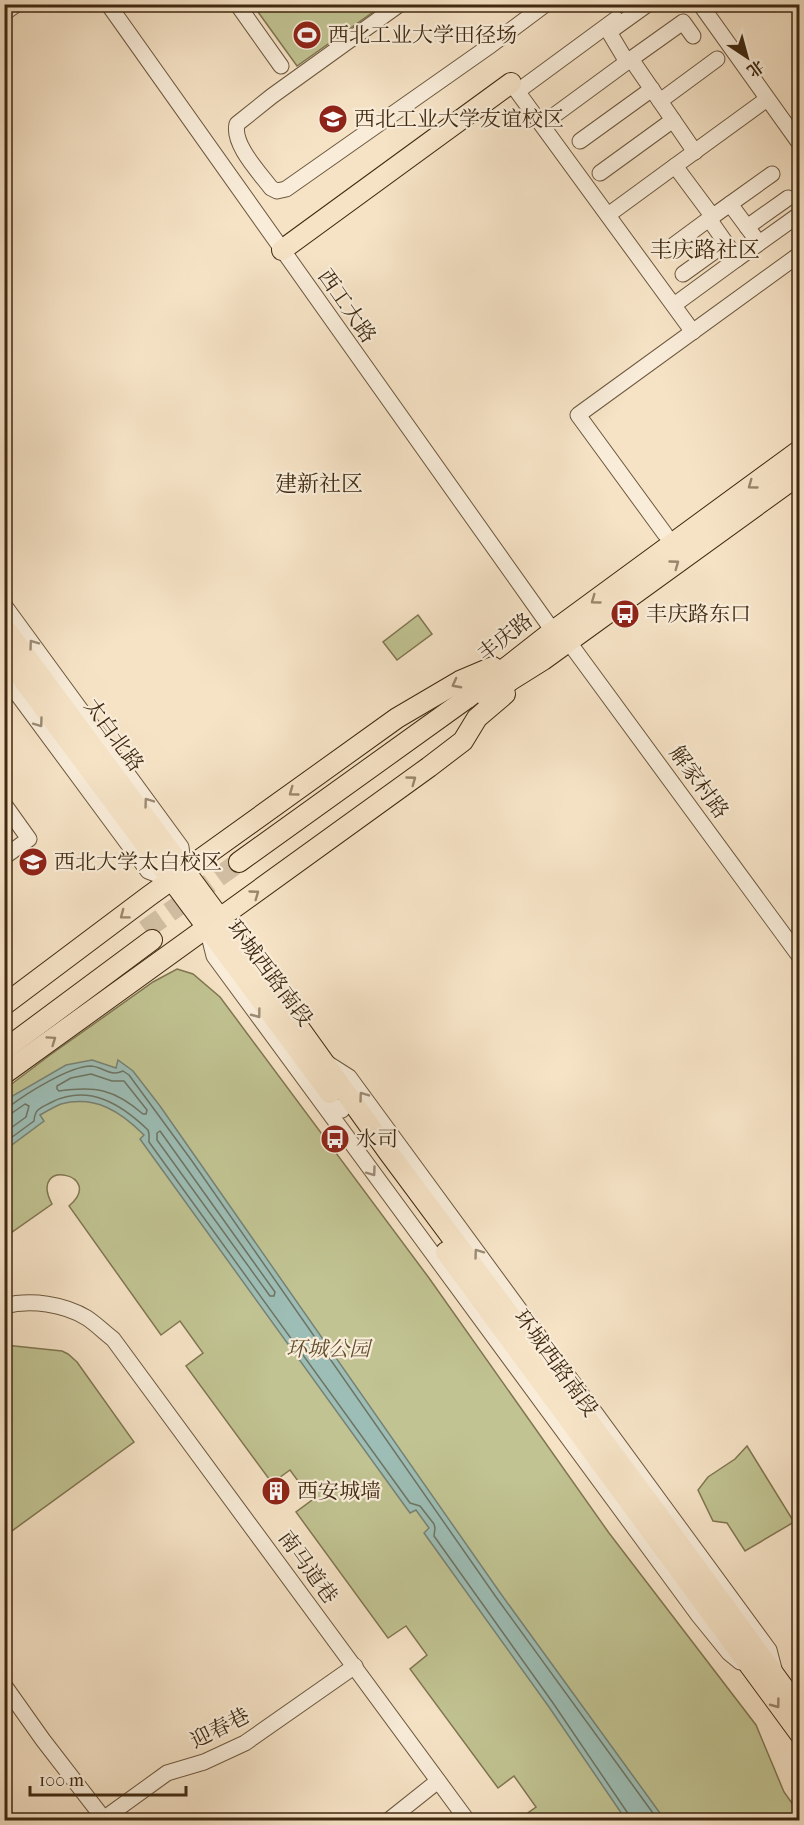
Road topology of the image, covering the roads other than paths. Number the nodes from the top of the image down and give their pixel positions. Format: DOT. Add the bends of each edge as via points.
graph roads {
  1 [pos="17,4"];
  2 [pos="108,4"];
  3 [pos="237,4"];
  4 [pos="400,4"];
  5 [pos="546,4"];
  6 [pos="648,4"];
  7 [pos="700,4"];
  8 [pos="4,13"];
  9 [pos="616,19"];
  10 [pos="693,36"];
  11 [pos="717,59"];
  12 [pos="629,61"];
  13 [pos="281,66"];
  14 [pos="515,87"];
  15 [pos="656,95"];
  16 [pos="767,99"];
  17 [pos="552,117"];
  18 [pos="673,120"];
  19 [pos="580,141"];
  20 [pos="800,144"];
  21 [pos="694,152"];
  22 [pos="675,166"];
  23 [pos="600,173"];
  24 [pos="772,174"];
  25 [pos="788,198"];
  26 [pos="730,204"];
  27 [pos="800,214"];
  28 [pos="608,215"];
  29 [pos="711,218"];
  30 [pos="747,227"];
  31 [pos="726,243"];
  32 [pos="759,243"];
  33 [pos="282,250"];
  34 [pos="667,250"];
  35 [pos="800,254"];
  36 [pos="737,259"];
  37 [pos="683,274"];
  38 [pos="674,305"];
  39 [pos="693,332"];
  40 [pos="800,450"];
  41 [pos="800,474"];
  42 [pos="665,534"];
  43 [pos="4,605"];
  44 [pos="4,627"];
  45 [pos="555,636"];
  46 [pos="4,654"];
  47 [pos="543,660"];
  48 [pos="4,676"];
  49 [pos="4,804"];
  50 [pos="4,857"];
  51 [pos="178,875"];
  52 [pos="214,924"];
  53 [pos="798,950"];
  54 [pos="4,1005"];
  55 [pos="4,1035"];
  56 [pos="4,1050"];
  57 [pos="4,1074"];
  58 [pos="315,1095"];
  59 [pos="342,1110"];
  60 [pos="4,1306"];
  61 [pos="355,1666"];
  62 [pos="751,1670"];
  63 [pos="4,1685"];
  64 [pos="800,1710"];
  65 [pos="800,1734"];
  66 [pos="438,1781"];
  67 [pos="103,1820"];
  68 [pos="389,1821"];
  69 [pos="467,1821"];
  1 -- 8 [label="street"];
  2 -- 33 [label="street, 西工大路"];
  3 -- 13 [label="street"];
  4 -- 5 [label="street" via="237,124 243,150 271,188 286,189"];
  6 -- 12 [label="street" via="609,32"];
  7 -- 16 [label="street"];
  9 -- 14 [label="street"];
  10 -- 12 [label="street" via="683,22"];
  11 -- 15 [label="street"];
  12 -- 15 [label="street"];
  12 -- 17 [label="street"];
  14 -- 28 [label="street"];
  14 -- 33 [label="main road"];
  15 -- 18 [label="street"];
  15 -- 19 [label="street"];
  16 -- 20 [label="street"];
  16 -- 21 [label="street"];
  18 -- 21 [label="street"];
  18 -- 23 [label="street"];
  21 -- 22 [label="street"];
  22 -- 28 [label="street"];
  22 -- 29 [label="street"];
  24 -- 26 [label="street"];
  25 -- 30 [label="street"];
  26 -- 29 [label="street"];
  26 -- 30 [label="street"];
  27 -- 32 [label="street"];
  28 -- 38 [label="street"];
  29 -- 31 [label="street"];
  29 -- 34 [label="street"];
  30 -- 32 [label="street"];
  31 -- 36 [label="street"];
  31 -- 37 [label="street"];
  32 -- 36 [label="street"];
  33 -- 45 [label="street, 西工大路"];
  35 -- 39 [label="street"];
  36 -- 38 [label="street"];
  38 -- 39 [label="street"];
  39 -- 42 [label="street" via="578,415"];
  40 -- 45 [label="main road, 丰庆路, one-way"];
  45 -- 41 [label="main road, 丰庆路, one-way"];
  51 -- 43 [label="street, one-way" via="181,847"];
  44 -- 51 [label="main road, 太白北路"];
  45 -- 47 [label="main road, 丰庆路"];
  45 -- 47 [label="main road, 丰庆路" via="242,867"];
  45 -- 51 [label="main road, one-way" via="532,642 487,671 460,681 397,718"];
  45 -- 53 [label="street, 解家村路"];
  46 -- 51 [label="main road, 太白北路"];
  52 -- 47 [label="main road, one-way" via="463,741 477,718"];
  48 -- 51 [label="street, one-way" via="148,871"];
  49 -- 50 [label="street" via="29,839"];
  51 -- 52 [label="main road, 环城西路南段"];
  51 -- 54 [label="main road, one-way"];
  57 -- 52 [label="main road, one-way"];
  52 -- 58 [label="street, 环城西路南段, one-way" via="213,956"];
  52 -- 59 [label="main road, 环城西路南段"];
  64 -- 52 [label="main road, 环城西路南段, one-way" via="323,1061"];
  55 -- 56 [label="main road" via="149,935"];
  58 -- 59 [label="street"];
  58 -- 62 [label="street, 环城西路南段, one-way" via="704,1623 729,1653"];
  59 -- 62 [label="main road, 环城西路南段"];
  60 -- 61 [label="street, 南马道巷" via="53,1305 85,1317 113,1339"];
  61 -- 66 [label="street, 南马道巷"];
  61 -- 67 [label="street, 迎春巷" via="244,1743 204,1762 167,1773"];
  62 -- 65 [label="main road, 环城西路南段, one-way"];
  63 -- 67 [label="street"];
  66 -- 68 [label="street"];
  66 -- 69 [label="street, 南马道巷"];
}
